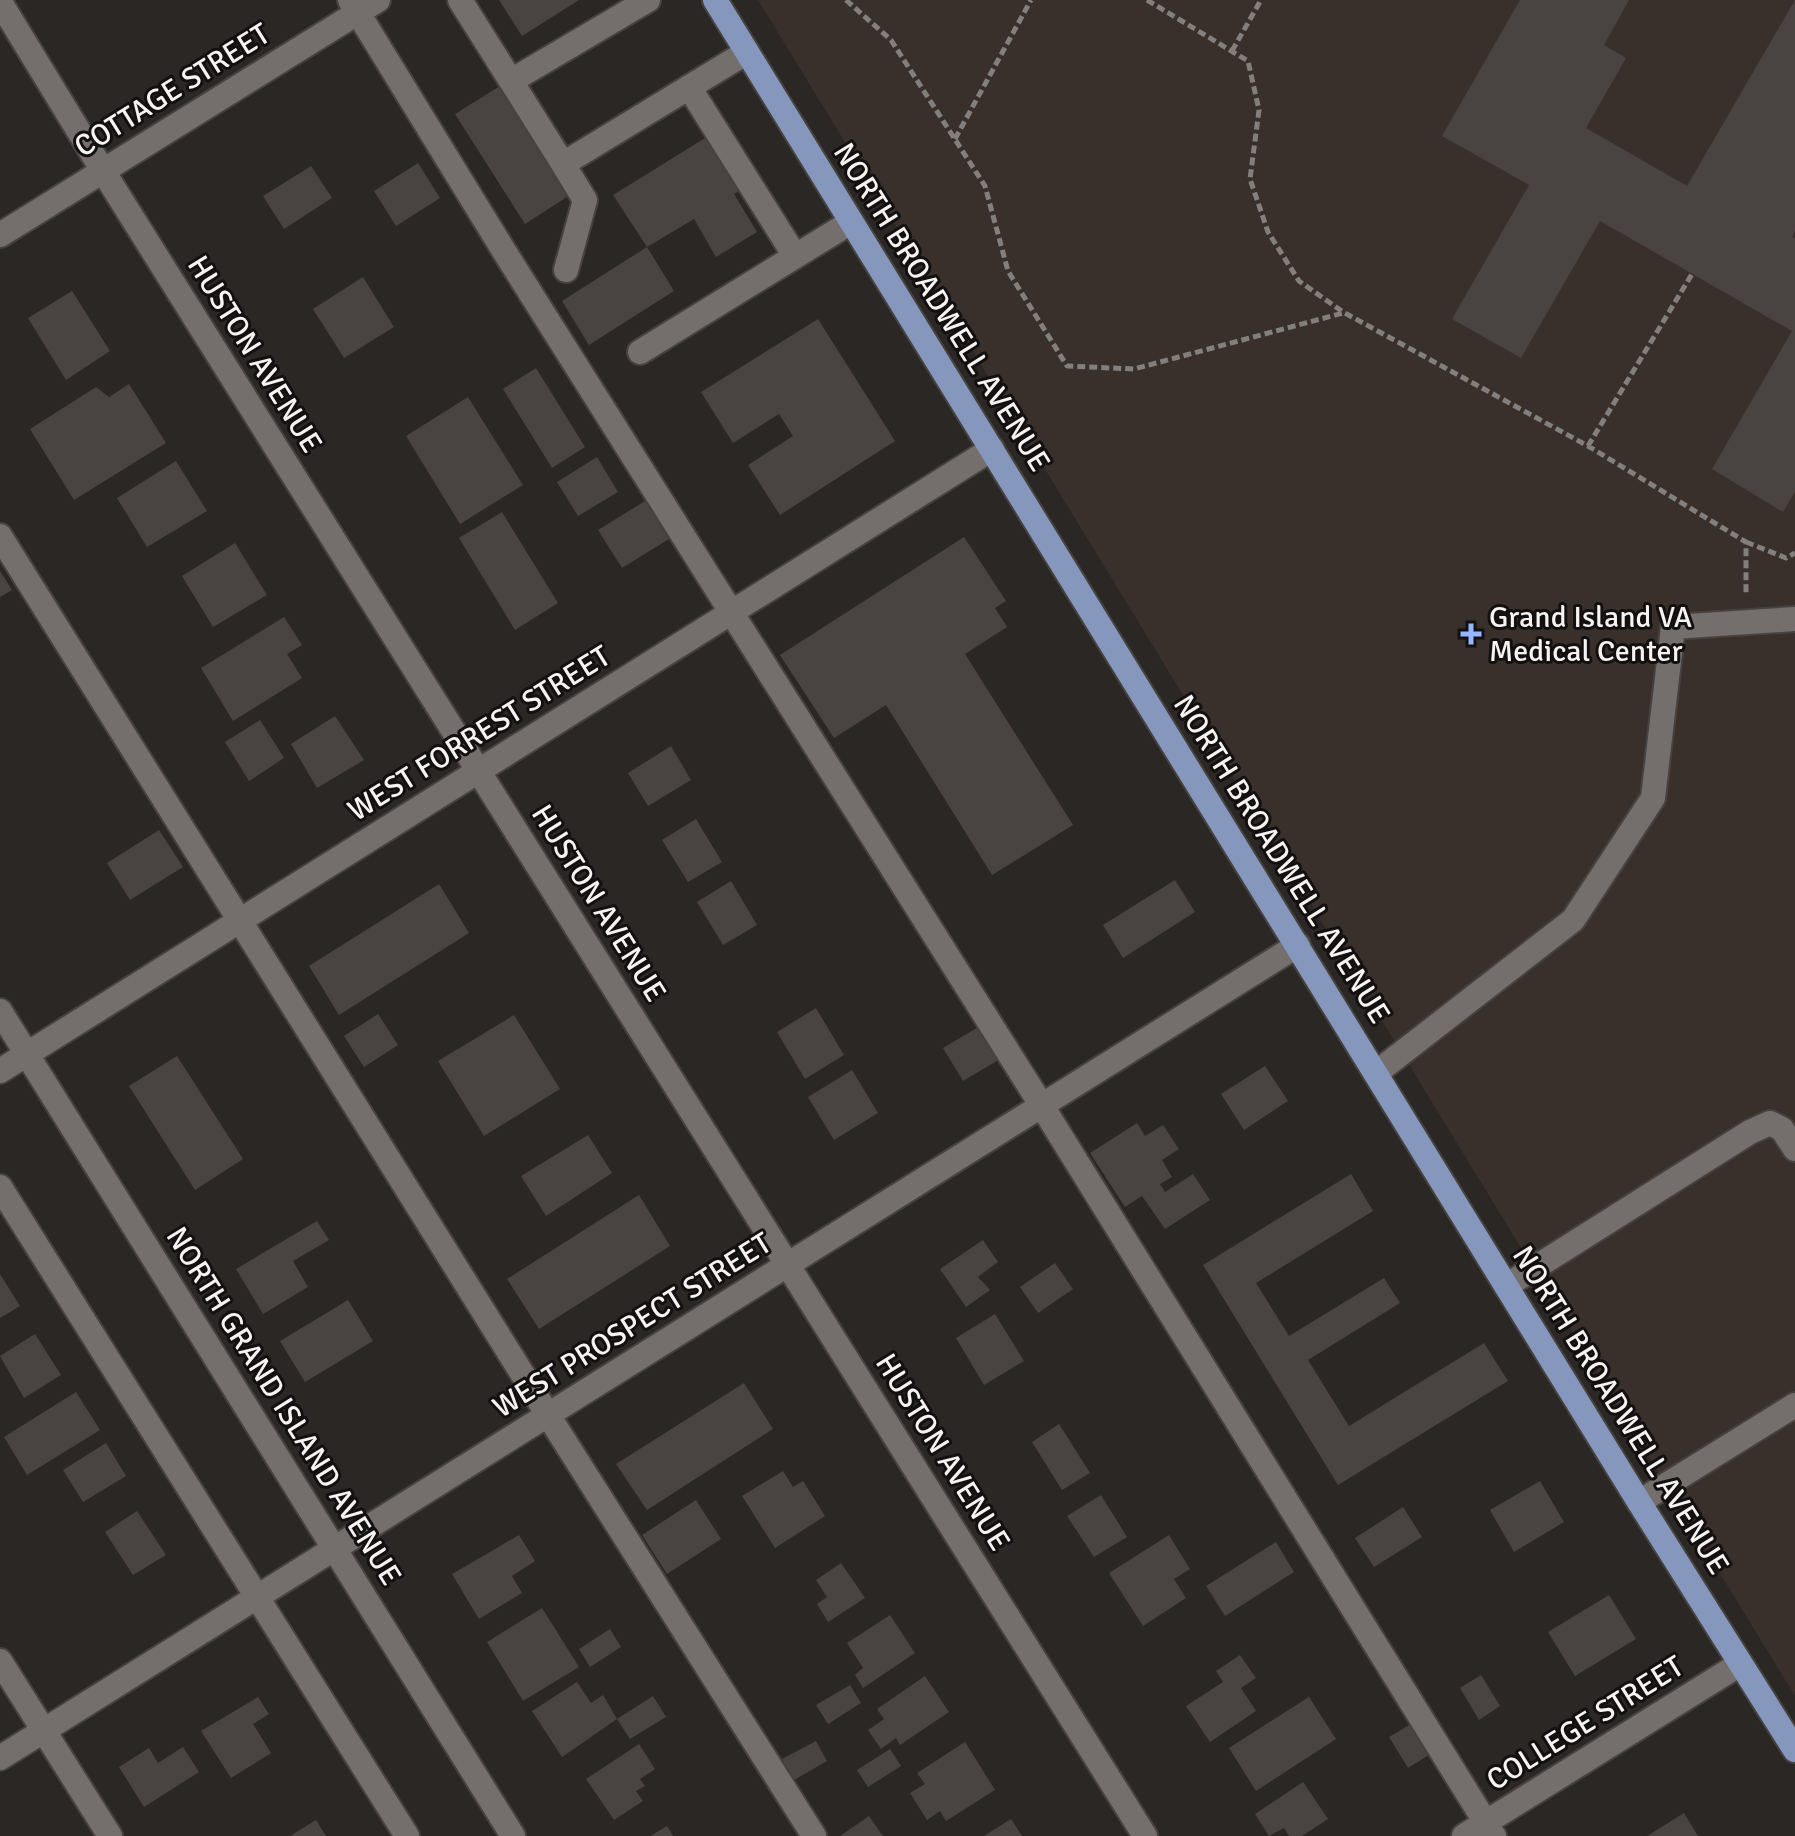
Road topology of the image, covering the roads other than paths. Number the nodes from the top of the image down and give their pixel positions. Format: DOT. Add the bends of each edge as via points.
graph roads {
  1 [pos="460,0"];
  2 [pos="648,0"];
  3 [pos="715,0"];
  4 [pos="0,2"];
  5 [pos="362,4"];
  6 [pos="747,52"];
  7 [pos="511,81"];
  8 [pos="689,87"];
  9 [pos="563,164"];
  10 [pos="103,171"];
  11 [pos="851,222"];
  12 [pos="0,235"];
  13 [pos="795,256"];
  14 [pos="566,270"];
  15 [pos="640,352"];
  16 [pos="992,449"];
  17 [pos="0,536"];
  18 [pos="731,612"];
  19 [pos="1795,619"];
  20 [pos="478,771"];
  21 [pos="239,921"];
  22 [pos="1298,945"];
  23 [pos="0,1011"];
  24 [pos="27,1054"];
  25 [pos="0,1071"];
  26 [pos="1376,1073"];
  27 [pos="1042,1106"];
  28 [pos="1795,1149"];
  29 [pos="0,1187"];
  30 [pos="788,1265"];
  31 [pos="1506,1286"];
  32 [pos="1795,1405"];
  33 [pos="548,1415"];
  34 [pos="1639,1502"];
  35 [pos="335,1548"];
  36 [pos="257,1597"];
  37 [pos="0,1661"];
  38 [pos="1740,1664"];
  39 [pos="44,1730"];
  40 [pos="1795,1750"];
  41 [pos="0,1758"];
  42 [pos="1490,1829"];
  43 [pos="110,1836"];
  44 [pos="407,1836"];
  45 [pos="513,1836"];
  46 [pos="814,1836"];
  47 [pos="1145,1836"];
  48 [pos="1464,1836"];
  1 -- 7 [label="street"];
  2 -- 7 [label="street"];
  3 -- 6 [label="main road, NORTH BROADWELL AVENUE"];
  4 -- 10 [label="street, HUSTON AVENUE"];
  5 -- 10 [label="street, COTTAGE STREET"];
  5 -- 18 [label="street" via="504,251"];
  6 -- 8 [label="street"];
  6 -- 11 [label="main road, NORTH BROADWELL AVENUE"];
  7 -- 9 [label="street"];
  8 -- 9 [label="street"];
  8 -- 13 [label="street"];
  9 -- 14 [label="street" via="585,200"];
  10 -- 12 [label="street, COTTAGE STREET"];
  10 -- 20 [label="street, HUSTON AVENUE"];
  11 -- 13 [label="street"];
  11 -- 16 [label="main road, NORTH BROADWELL AVENUE"];
  13 -- 15 [label="street"];
  16 -- 18 [label="street, WEST FORREST STREET"];
  16 -- 22 [label="main road, NORTH BROADWELL AVENUE"];
  17 -- 21 [label="street"];
  18 -- 20 [label="street, WEST FORREST STREET"];
  18 -- 27 [label="street"];
  19 -- 26 [label="street" via="1673,627 1653,798 1573,920"];
  20 -- 21 [label="street, WEST FORREST STREET"];
  20 -- 30 [label="street, HUSTON AVENUE"];
  21 -- 24 [label="street, WEST FORREST STREET"];
  21 -- 33 [label="street"];
  22 -- 26 [label="main road, NORTH BROADWELL AVENUE"];
  22 -- 27 [label="street, WEST PROSPECT STREET"];
  23 -- 24 [label="street, NORTH GRAND ISLAND AVENUE"];
  24 -- 25 [label="street, WEST FORREST STREET"];
  24 -- 35 [label="street, NORTH GRAND ISLAND AVENUE"];
  26 -- 31 [label="main road, NORTH BROADWELL AVENUE"];
  27 -- 30 [label="street, WEST PROSPECT STREET"];
  27 -- 42 [label="street"];
  28 -- 31 [label="street" via="1782,1129 1770,1123 1750,1132"];
  29 -- 36 [label="street"];
  30 -- 33 [label="street, WEST PROSPECT STREET"];
  30 -- 47 [label="street, HUSTON AVENUE"];
  31 -- 34 [label="main road, NORTH BROADWELL AVENUE"];
  32 -- 34 [label="street"];
  33 -- 35 [label="street, WEST PROSPECT STREET"];
  33 -- 46 [label="street"];
  34 -- 38 [label="main road, NORTH BROADWELL AVENUE"];
  35 -- 36 [label="street, WEST PROSPECT STREET"];
  35 -- 45 [label="street, NORTH GRAND ISLAND AVENUE"];
  36 -- 39 [label="street, WEST PROSPECT STREET"];
  36 -- 44 [label="street"];
  37 -- 39 [label="street"];
  38 -- 40 [label="main road, NORTH BROADWELL AVENUE"];
  38 -- 42 [label="street, COLLEGE STREET"];
  39 -- 41 [label="street, WEST PROSPECT STREET"];
  39 -- 43 [label="street"];
  42 -- 48 [label="street, COLLEGE STREET"];
}
